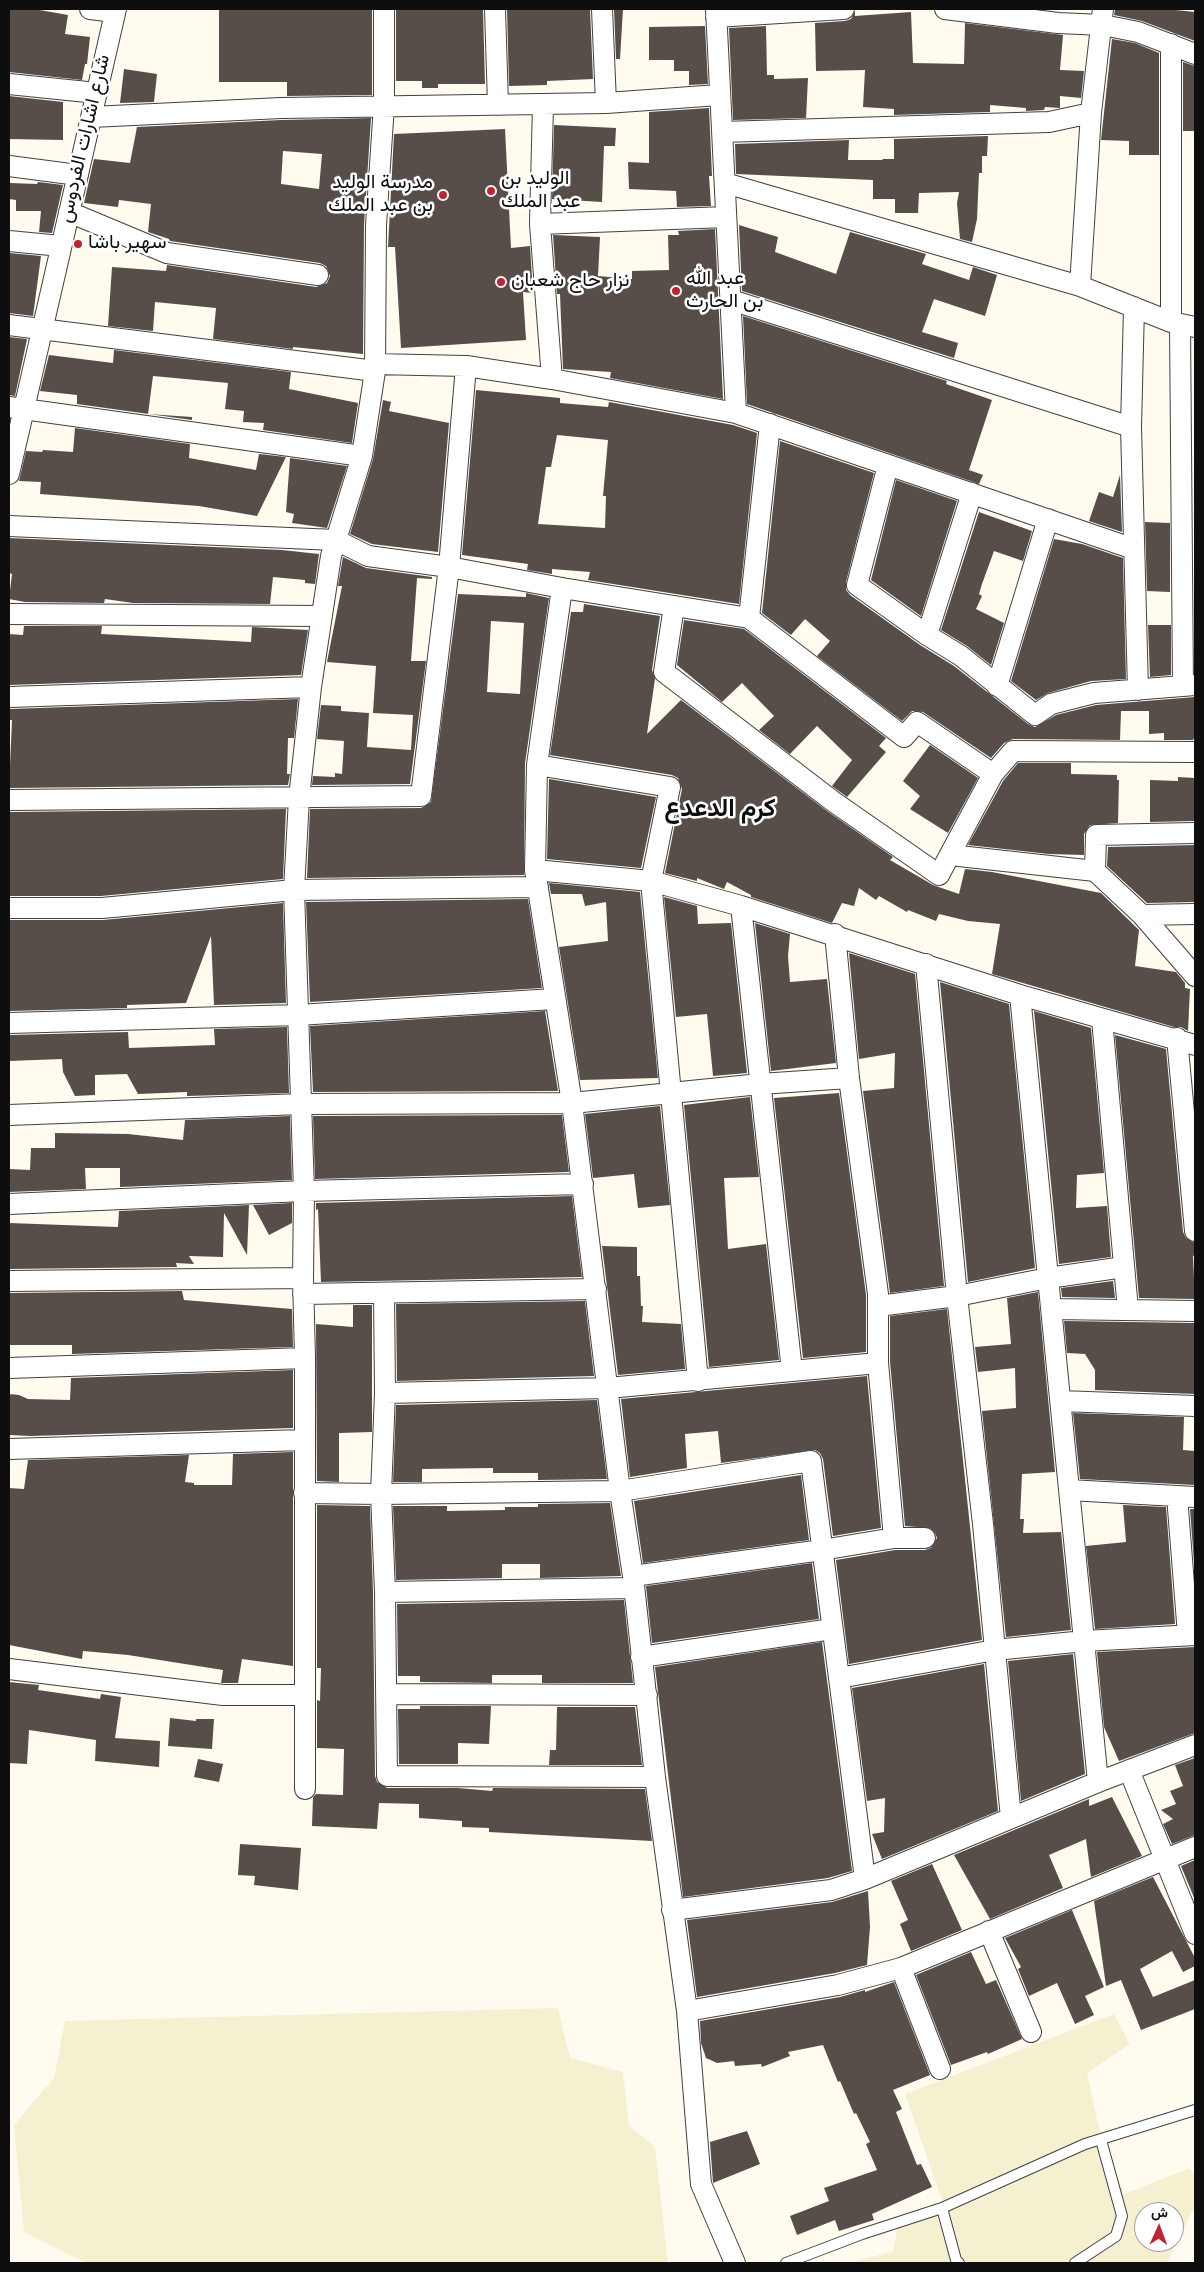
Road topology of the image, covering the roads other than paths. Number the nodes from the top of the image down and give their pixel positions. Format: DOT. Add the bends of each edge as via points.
graph roads {
  1 [pos="90,9"];
  2 [pos="384,9"];
  3 [pos="495,9"];
  4 [pos="602,9"];
  5 [pos="844,9"];
  6 [pos="945,9"];
  7 [pos="116,10"];
  8 [pos="815,10"];
  9 [pos="716,13"];
  10 [pos="1103,17"];
  11 [pos="1171,44"];
  12 [pos="1195,54"];
  13 [pos="9,84"];
  14 [pos="97,93"];
  15 [pos="719,95"];
  16 [pos="606,103"];
  17 [pos="498,105"];
  18 [pos="543,105"];
  19 [pos="384,106"];
  20 [pos="1091,113"];
  21 [pos="91,116"];
  22 [pos="722,132"];
  23 [pos="9,166"];
  24 [pos="78,175"];
  25 [pos="725,183"];
  26 [pos="69,212"];
  27 [pos="726,217"];
  28 [pos="540,224"];
  29 [pos="9,241"];
  30 [pos="62,246"];
  31 [pos="318,275"];
  32 [pos="1080,286"];
  33 [pos="730,300"];
  34 [pos="1134,307"];
  35 [pos="1182,324"];
  36 [pos="9,325"];
  37 [pos="43,328"];
  38 [pos="466,366"];
  39 [pos="375,367"];
  40 [pos="552,379"];
  41 [pos="16,408"];
  42 [pos="736,412"];
  43 [pos="770,424"];
  44 [pos="1131,427"];
  45 [pos="362,456"];
  46 [pos="888,465"];
  47 [pos="9,474"];
  48 [pos="972,493"];
  49 [pos="1048,519"];
  50 [pos="9,526"];
  51 [pos="336,540"];
  52 [pos="1134,549"];
  53 [pos="449,566"];
  54 [pos="562,588"];
  55 [pos="674,606"];
  56 [pos="9,614"];
  57 [pos="322,616"];
  58 [pos="749,618"];
  59 [pos="927,635"];
  60 [pos="997,686"];
  61 [pos="1189,686"];
  62 [pos="311,687"];
  63 [pos="1138,690"];
  64 [pos="9,697"];
  65 [pos="1195,752"];
  66 [pos="537,765"];
  67 [pos="993,774"];
  68 [pos="299,798"];
  69 [pos="9,800"];
  70 [pos="1195,834"];
  71 [pos="950,855"];
  72 [pos="1095,871"];
  73 [pos="537,879"];
  74 [pos="651,881"];
  75 [pos="294,890"];
  76 [pos="741,906"];
  77 [pos="9,908"];
  78 [pos="1195,914"];
  79 [pos="1142,915"];
  80 [pos="835,934"];
  81 [pos="926,964"];
  82 [pos="1195,976"];
  83 [pos="1020,995"];
  84 [pos="554,999"];
  85 [pos="298,1016"];
  86 [pos="1102,1019"];
  87 [pos="9,1023"];
  88 [pos="1177,1038"];
  89 [pos="1195,1045"];
  90 [pos="849,1078"];
  91 [pos="760,1084"];
  92 [pos="671,1092"];
  93 [pos="572,1103"];
  94 [pos="302,1104"];
  95 [pos="9,1114"];
  96 [pos="583,1184"];
  97 [pos="304,1191"];
  98 [pos="9,1204"];
  99 [pos="1195,1222"];
  100 [pos="1124,1267"];
  101 [pos="1048,1278"];
  102 [pos="9,1281"];
  103 [pos="303,1286"];
  104 [pos="596,1289"];
  105 [pos="384,1293"];
  106 [pos="957,1296"];
  107 [pos="878,1306"];
  108 [pos="1052,1308"];
  109 [pos="1128,1310"];
  110 [pos="1195,1310"];
  111 [pos="305,1358"];
  112 [pos="878,1363"];
  113 [pos="9,1368"];
  114 [pos="792,1371"];
  115 [pos="698,1381"];
  116 [pos="608,1388"];
  117 [pos="385,1393"];
  118 [pos="1061,1401"];
  119 [pos="1195,1406"];
  120 [pos="304,1440"];
  121 [pos="9,1449"];
  122 [pos="1069,1490"];
  123 [pos="620,1491"];
  124 [pos="304,1493"];
  125 [pos="381,1494"];
  126 [pos="1186,1497"];
  127 [pos="894,1538"];
  128 [pos="925,1538"];
  129 [pos="822,1550"];
  130 [pos="633,1582"];
  131 [pos="385,1592"];
  132 [pos="832,1629"];
  133 [pos="1192,1635"];
  134 [pos="1084,1641"];
  135 [pos="995,1650"];
  136 [pos="641,1657"];
  137 [pos="9,1669"];
  138 [pos="839,1678"];
  139 [pos="387,1694"];
  140 [pos="305,1695"];
  141 [pos="647,1695"];
  142 [pos="1195,1745"];
  143 [pos="1129,1770"];
  144 [pos="654,1777"];
  145 [pos="1098,1782"];
  146 [pos="306,1789"];
  147 [pos="1011,1818"];
  148 [pos="1195,1847"];
  149 [pos="1166,1858"];
  150 [pos="865,1880"];
  151 [pos="672,1910"];
  152 [pos="989,1930"];
  153 [pos="1195,1934"];
  154 [pos="902,1968"];
  155 [pos="687,2011"];
  156 [pos="1031,2032"];
  157 [pos="940,2070"];
  158 [pos="1195,2110"];
  159 [pos="1100,2140"];
  160 [pos="942,2208"];
  161 [pos="736,2263"];
  162 [pos="786,2263"];
  163 [pos="959,2263"];
  164 [pos="1075,2263"];
  1 -- 7 [label="street"];
  2 -- 19 [label="street"];
  3 -- 17 [label="street"];
  4 -- 16 [label="street"];
  5 -- 8 [label="street"];
  6 -- 10 [label="street" via="1058,23"];
  7 -- 14 [label="street, شارع اشارات الفردوس"];
  8 -- 9 [label="street"];
  9 -- 15 [label="street"];
  10 -- 11 [label="street"];
  10 -- 20 [label="street"];
  11 -- 12 [label="street"];
  11 -- 35 [label="street"];
  13 -- 14 [label="street"];
  14 -- 21 [label="street, شارع اشارات الفردوس"];
  15 -- 16 [label="street"];
  15 -- 22 [label="street"];
  16 -- 18 [label="street"];
  17 -- 18 [label="street"];
  17 -- 19 [label="street"];
  18 -- 28 [label="street"];
  19 -- 21 [label="street"];
  19 -- 39 [label="street" via="376,225"];
  20 -- 22 [label="street" via="1049,122"];
  20 -- 32 [label="street"];
  21 -- 24 [label="street, شارع اشارات الفردوس"];
  22 -- 25 [label="street"];
  23 -- 24 [label="street"];
  24 -- 26 [label="street, شارع اشارات الفردوس"];
  25 -- 27 [label="street"];
  25 -- 32 [label="street"];
  26 -- 30 [label="street, شارع اشارات الفردوس"];
  26 -- 31 [label="street" via="168,254"];
  27 -- 28 [label="street"];
  27 -- 33 [label="street"];
  28 -- 40 [label="street"];
  29 -- 30 [label="street"];
  30 -- 37 [label="street, شارع اشارات الفردوس"];
  32 -- 34 [label="street"];
  33 -- 42 [label="street"];
  33 -- 44 [label="street"];
  34 -- 35 [label="street"];
  34 -- 44 [label="street"];
  35 -- 61 [label="street"];
  36 -- 37 [label="street"];
  37 -- 39 [label="street"];
  37 -- 41 [label="street, شارع اشارات الفردوس"];
  38 -- 39 [label="street"];
  38 -- 40 [label="street"];
  38 -- 53 [label="street"];
  39 -- 45 [label="street"];
  40 -- 42 [label="street"];
  41 -- 45 [label="street"];
  41 -- 47 [label="street, شارع اشارات الفردوس"];
  42 -- 43 [label="street"];
  43 -- 46 [label="street"];
  43 -- 58 [label="street"];
  44 -- 52 [label="street"];
  45 -- 51 [label="street"];
  46 -- 48 [label="street"];
  46 -- 59 [label="street" via="857,585"];
  48 -- 49 [label="street"];
  48 -- 59 [label="street"];
  49 -- 52 [label="street"];
  49 -- 60 [label="street"];
  50 -- 51 [label="street"];
  51 -- 53 [label="street" via="368,556"];
  51 -- 57 [label="street"];
  52 -- 63 [label="street"];
  53 -- 54 [label="street"];
  53 -- 68 [label="street" via="421,796"];
  54 -- 55 [label="street"];
  54 -- 66 [label="street"];
  55 -- 58 [label="street"];
  55 -- 71 [label="street" via="664,672 834,802 939,875"];
  56 -- 57 [label="street"];
  57 -- 62 [label="street"];
  58 -- 67 [label="street" via="904,737 916,722"];
  59 -- 60 [label="street"];
  60 -- 63 [label="street" via="1035,715 1051,704 1094,693"];
  61 -- 63 [label="street"];
  62 -- 64 [label="street"];
  62 -- 68 [label="street"];
  65 -- 67 [label="street" via="1014,751"];
  66 -- 73 [label="street"];
  66 -- 74 [label="street" via="670,787"];
  67 -- 71 [label="street"];
  68 -- 69 [label="street"];
  68 -- 75 [label="street"];
  70 -- 72 [label="street" via="1096,835"];
  71 -- 72 [label="street"];
  72 -- 79 [label="street"];
  73 -- 74 [label="street"];
  73 -- 75 [label="street"];
  73 -- 84 [label="street"];
  74 -- 76 [label="street"];
  74 -- 92 [label="street"];
  75 -- 77 [label="street" via="102,908"];
  75 -- 85 [label="street"];
  76 -- 80 [label="street"];
  76 -- 91 [label="street"];
  78 -- 79 [label="street"];
  79 -- 82 [label="street"];
  80 -- 81 [label="street"];
  80 -- 90 [label="street"];
  81 -- 83 [label="street"];
  81 -- 106 [label="street"];
  83 -- 86 [label="street"];
  83 -- 101 [label="street"];
  84 -- 85 [label="street"];
  84 -- 93 [label="street"];
  85 -- 87 [label="street"];
  85 -- 94 [label="street"];
  86 -- 88 [label="street"];
  86 -- 100 [label="street"];
  88 -- 89 [label="street"];
  88 -- 99 [label="street"];
  90 -- 91 [label="street"];
  90 -- 107 [label="street"];
  91 -- 92 [label="street"];
  91 -- 114 [label="street"];
  92 -- 93 [label="street"];
  92 -- 115 [label="street"];
  93 -- 94 [label="street"];
  93 -- 96 [label="street"];
  94 -- 95 [label="street"];
  94 -- 97 [label="street"];
  96 -- 97 [label="street"];
  96 -- 104 [label="street"];
  97 -- 98 [label="street"];
  97 -- 103 [label="street"];
  100 -- 101 [label="street"];
  100 -- 109 [label="street"];
  101 -- 106 [label="street"];
  101 -- 108 [label="street"];
  102 -- 103 [label="street"];
  103 -- 105 [label="street"];
  103 -- 111 [label="street"];
  104 -- 105 [label="street"];
  104 -- 116 [label="street"];
  105 -- 117 [label="street"];
  106 -- 107 [label="street"];
  106 -- 135 [label="street"];
  107 -- 112 [label="street"];
  108 -- 109 [label="street"];
  108 -- 118 [label="street"];
  109 -- 110 [label="street"];
  111 -- 113 [label="street"];
  111 -- 120 [label="street"];
  112 -- 114 [label="street"];
  112 -- 127 [label="street"];
  114 -- 115 [label="street"];
  115 -- 116 [label="street"];
  116 -- 117 [label="street"];
  116 -- 123 [label="street"];
  117 -- 125 [label="street"];
  118 -- 119 [label="street"];
  118 -- 122 [label="street"];
  120 -- 121 [label="street"];
  120 -- 124 [label="street"];
  122 -- 126 [label="street"];
  122 -- 134 [label="street"];
  123 -- 125 [label="street"];
  123 -- 129 [label="street" via="811,1461"];
  123 -- 130 [label="street"];
  124 -- 125 [label="street"];
  124 -- 140 [label="street"];
  125 -- 131 [label="street"];
  126 -- 133 [label="street"];
  127 -- 128 [label="street"];
  127 -- 129 [label="street"];
  129 -- 130 [label="street"];
  129 -- 132 [label="street"];
  130 -- 131 [label="street"];
  130 -- 136 [label="street"];
  131 -- 139 [label="street"];
  132 -- 136 [label="street"];
  132 -- 138 [label="street"];
  133 -- 134 [label="street"];
  134 -- 135 [label="street"];
  134 -- 145 [label="street"];
  135 -- 138 [label="street"];
  135 -- 147 [label="street"];
  136 -- 141 [label="street"];
  137 -- 140 [label="street" via="223,1695"];
  138 -- 150 [label="street"];
  139 -- 141 [label="street"];
  139 -- 144 [label="street" via="387,1776"];
  140 -- 146 [label="street"];
  141 -- 144 [label="street"];
  142 -- 143 [label="street"];
  143 -- 145 [label="street"];
  143 -- 149 [label="street"];
  144 -- 151 [label="street"];
  145 -- 147 [label="street"];
  147 -- 150 [label="street"];
  148 -- 149 [label="street"];
  149 -- 152 [label="street"];
  149 -- 153 [label="street"];
  150 -- 151 [label="street" via="831,1890"];
  151 -- 155 [label="street"];
  152 -- 154 [label="street"];
  152 -- 156 [label="street"];
  154 -- 155 [label="street" via="838,1986"];
  154 -- 157 [label="street"];
  155 -- 161 [label="street" via="701,2184"];
  158 -- 159 [label="lane"];
  159 -- 160 [label="lane"];
  159 -- 164 [label="lane" via="1122,2216 1116,2236"];
  160 -- 162 [label="lane"];
  160 -- 163 [label="lane"];
}
